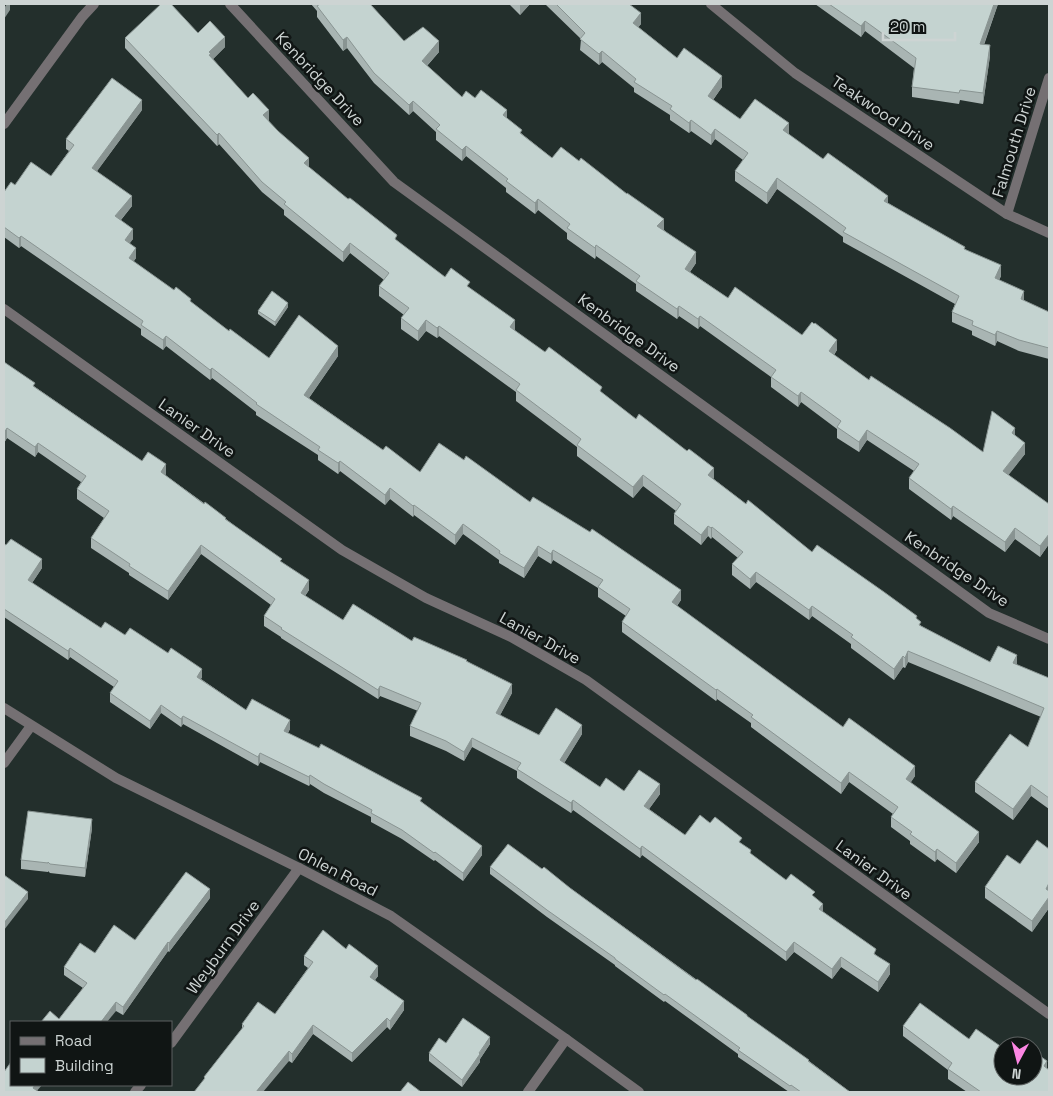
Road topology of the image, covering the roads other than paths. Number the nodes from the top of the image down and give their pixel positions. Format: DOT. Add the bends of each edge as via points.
graph roads {
  1 [pos="94,4"];
  2 [pos="230,4"];
  3 [pos="711,4"];
  4 [pos="1049,78"];
  5 [pos="4,124"];
  6 [pos="1007,214"];
  7 [pos="1049,232"];
  8 [pos="4,309"];
  9 [pos="1049,639"];
  10 [pos="4,708"];
  11 [pos="32,726"];
  12 [pos="4,763"];
  13 [pos="299,868"];
  14 [pos="1049,1014"];
  15 [pos="566,1039"];
  16 [pos="172,1042"];
  17 [pos="528,1092"];
  18 [pos="639,1092"];
  1 -- 5 [label="street"];
  2 -- 9 [label="street, Kenbridge Drive" via="394,182 990,613"];
  3 -- 6 [label="street, Teakwood Drive" via="795,73"];
  4 -- 6 [label="street, Falmouth Drive"];
  6 -- 7 [label="street, Teakwood Drive"];
  8 -- 14 [label="street, Lanier Drive" via="342,550 426,598 511,637 586,680"];
  10 -- 11 [label="street, Ohlen Road"];
  11 -- 12 [label="street"];
  11 -- 13 [label="street, Ohlen Road" via="116,778"];
  13 -- 15 [label="street, Ohlen Road" via="391,916"];
  13 -- 16 [label="street, Weyburn Drive"];
  15 -- 17 [label="street"];
  15 -- 18 [label="street, Ohlen Road"];
}
